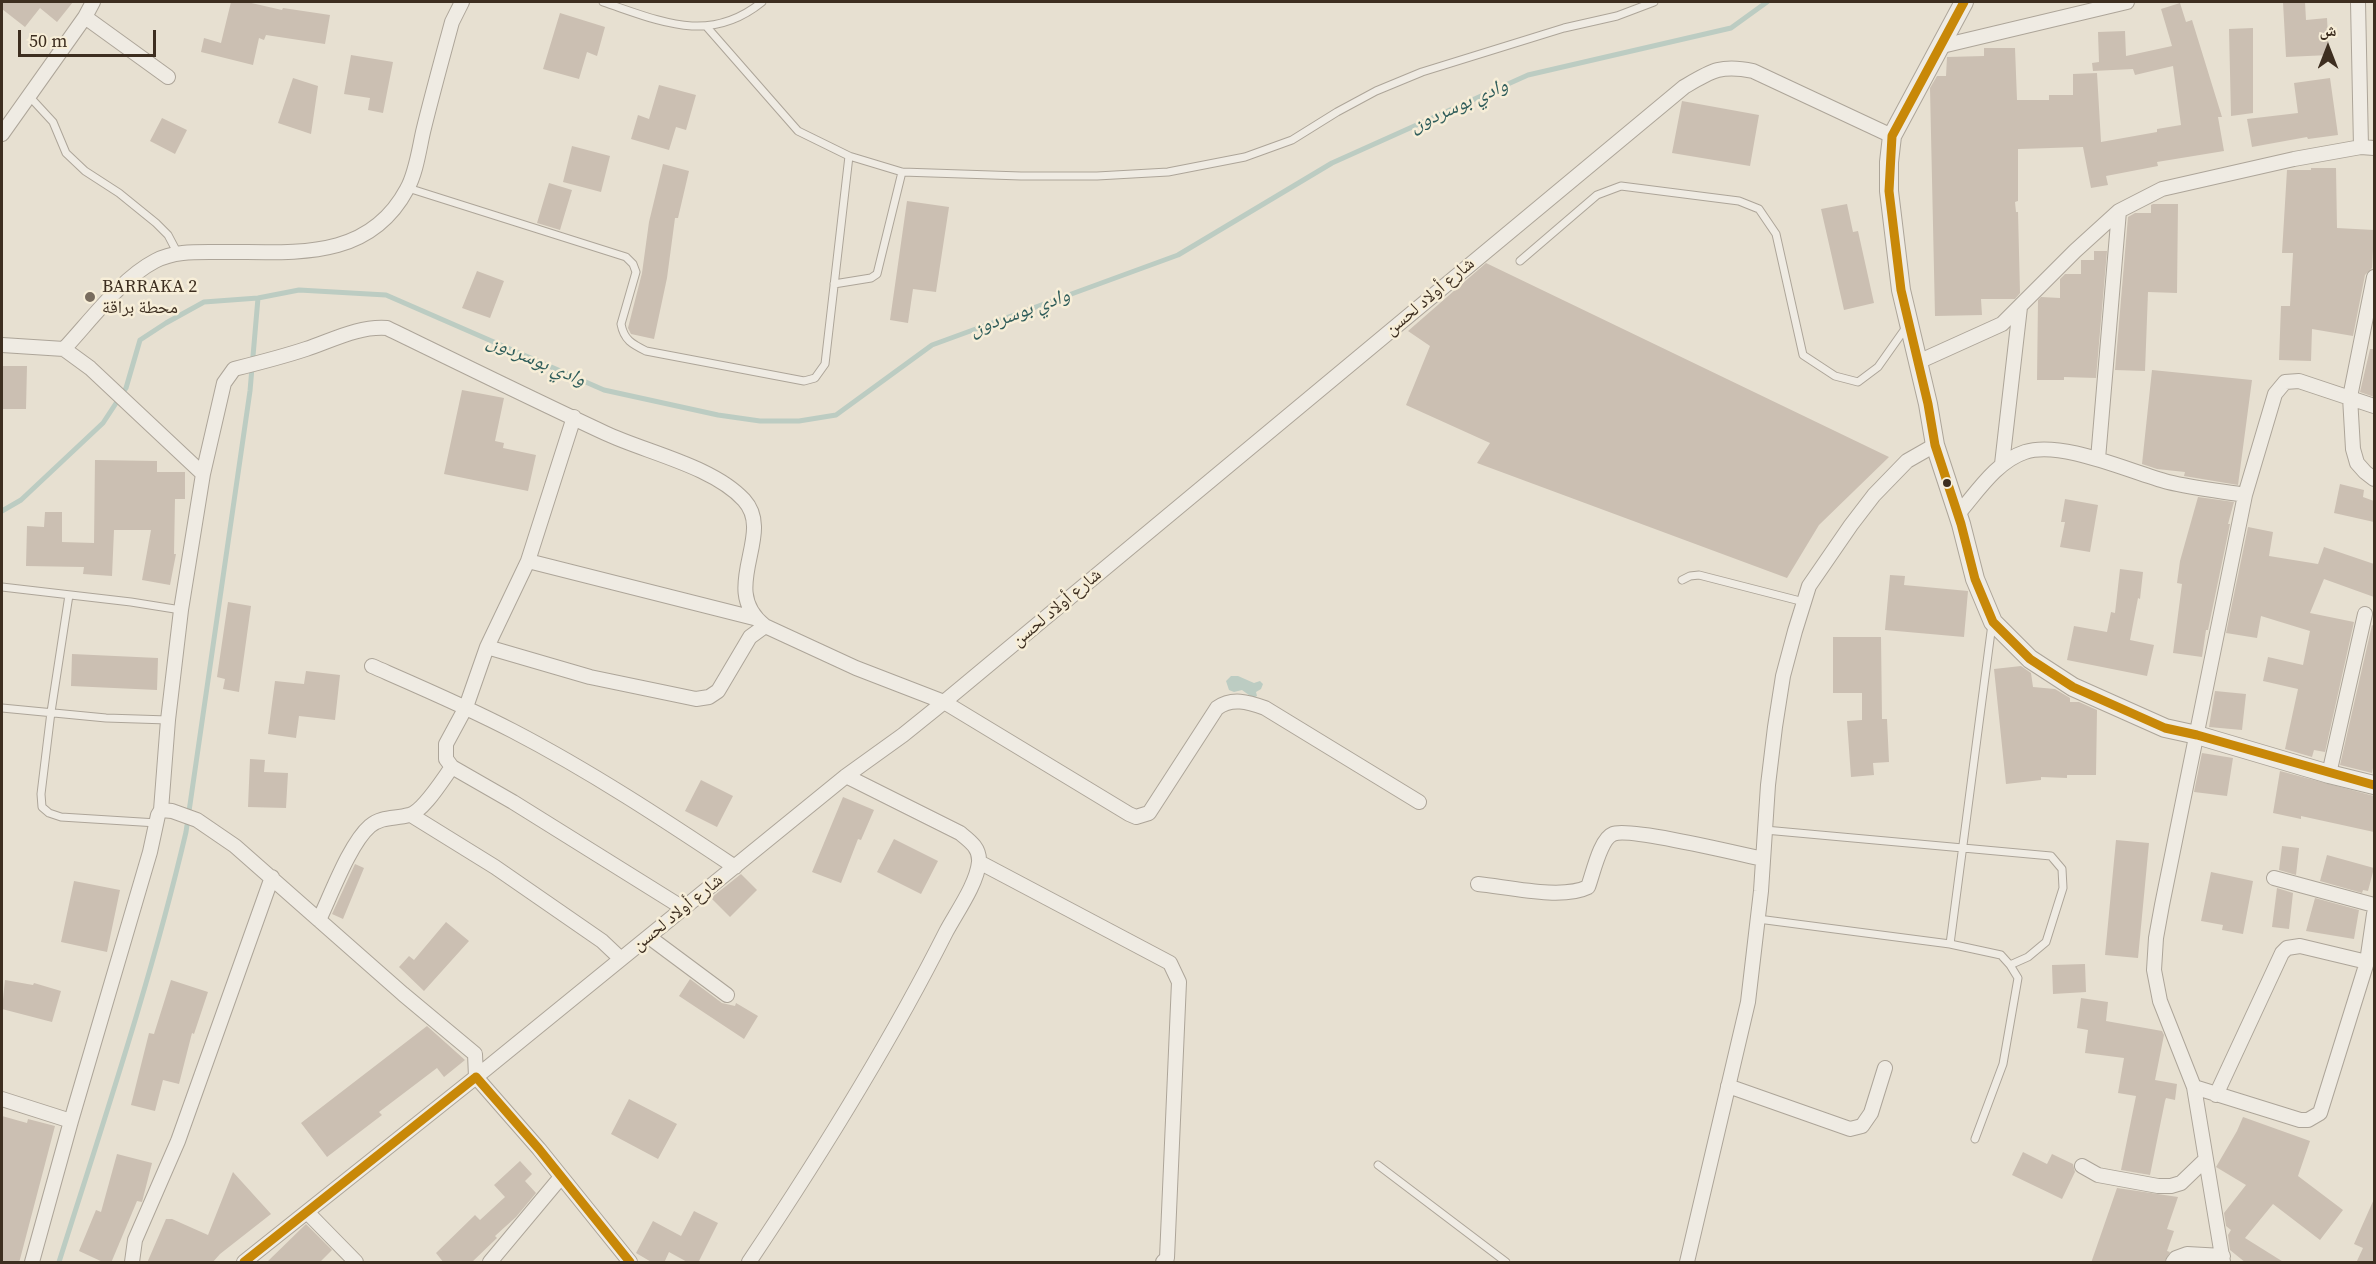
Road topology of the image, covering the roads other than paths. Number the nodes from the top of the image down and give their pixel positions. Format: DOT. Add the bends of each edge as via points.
graph roads {
  1 [pos="93,2"];
  2 [pos="462,2"];
  3 [pos="603,2"];
  4 [pos="762,2"];
  5 [pos="1654,2"];
  6 [pos="1964,2"];
  7 [pos="2127,2"];
  8 [pos="2358,2"];
  9 [pos="85,17"];
  10 [pos="706,26"];
  11 [pos="1942,46"];
  12 [pos="168,77"];
  13 [pos="29,96"];
  14 [pos="2,134"];
  15 [pos="1892,136"];
  16 [pos="2368,148"];
  17 [pos="849,156"];
  18 [pos="902,172"];
  19 [pos="408,188"];
  20 [pos="2119,211"];
  21 [pos="178,254"];
  22 [pos="1520,261"];
  23 [pos="2374,277"];
  24 [pos="834,284"];
  25 [pos="2020,307"];
  26 [pos="1909,324"];
  27 [pos="2,345"];
  28 [pos="64,349"];
  29 [pos="1918,362"];
  30 [pos="2350,397"];
  31 [pos="2374,406"];
  32 [pos="574,417"];
  33 [pos="1935,445"];
  34 [pos="2098,459"];
  35 [pos="2002,464"];
  36 [pos="203,474"];
  37 [pos="2374,479"];
  38 [pos="2245,495"];
  39 [pos="1958,514"];
  40 [pos="528,561"];
  41 [pos="1682,580"];
  42 [pos="2,587"];
  43 [pos="69,595"];
  44 [pos="1804,602"];
  45 [pos="181,610"];
  46 [pos="2365,614"];
  47 [pos="760,622"];
  48 [pos="1993,622"];
  49 [pos="487,647"];
  50 [pos="372,666"];
  51 [pos="944,702"];
  52 [pos="466,707"];
  53 [pos="2,708"];
  54 [pos="51,712"];
  55 [pos="168,720"];
  56 [pos="2197,735"];
  57 [pos="452,767"];
  58 [pos="2329,774"];
  59 [pos="846,776"];
  60 [pos="2374,785"];
  61 [pos="1419,802"];
  62 [pos="411,815"];
  63 [pos="159,816"];
  64 [pos="1766,830"];
  65 [pos="1963,849"];
  66 [pos="1763,859"];
  67 [pos="979,862"];
  68 [pos="735,867"];
  69 [pos="272,877"];
  70 [pos="2274,878"];
  71 [pos="1478,884"];
  72 [pos="2374,905"];
  73 [pos="683,908"];
  74 [pos="2374,914"];
  75 [pos="1758,919"];
  76 [pos="319,920"];
  77 [pos="649,937"];
  78 [pos="1950,944"];
  79 [pos="621,959"];
  80 [pos="2367,962"];
  81 [pos="2010,965"];
  82 [pos="727,995"];
  83 [pos="1885,1068"];
  84 [pos="476,1077"];
  85 [pos="1728,1086"];
  86 [pos="2194,1087"];
  87 [pos="2216,1095"];
  88 [pos="2,1099"];
  89 [pos="71,1121"];
  90 [pos="1974,1139"];
  91 [pos="2206,1159"];
  92 [pos="1378,1165"];
  93 [pos="2082,1166"];
  94 [pos="561,1177"];
  95 [pos="308,1212"];
  96 [pos="1691,1245"];
  97 [pos="2223,1259"];
  98 [pos="32,1263"];
  99 [pos="132,1263"];
  100 [pos="244,1263"];
  101 [pos="356,1263"];
  102 [pos="490,1263"];
  103 [pos="630,1263"];
  104 [pos="749,1263"];
  105 [pos="1163,1263"];
  106 [pos="1506,1263"];
  107 [pos="1687,1263"];
  108 [pos="1694,1263"];
  109 [pos="2173,1263"];
  1 -- 9 [label="street"];
  2 -- 19 [label="street" via="452,22"];
  3 -- 10 [label="lane" via="669,24"];
  4 -- 10 [label="lane" via="746,14"];
  5 -- 18 [label="lane" via="1422,72 1376,91 1292,140 1245,158 1168,172 1097,176"];
  6 -- 11 [label="street"];
  7 -- 11 [label="street"];
  8 -- 16 [label="street"];
  9 -- 12 [label="street"];
  9 -- 13 [label="street"];
  10 -- 17 [label="lane" via="798,131"];
  11 -- 15 [label="street"];
  13 -- 14 [label="street"];
  13 -- 21 [label="lane" via="52,122 66,153 156,223"];
  15 -- 26 [label="street" via="1892,234"];
  15 -- 51 [label="street, شارع أولاد لحسن" via="1753,71 1731,67 1698,78"];
  16 -- 20 [label="street" via="2294,159 2162,189"];
  17 -- 18 [label="lane"];
  17 -- 24 [label="lane"];
  18 -- 24 [label="lane" via="878,274"];
  19 -- 21 [label="street" via="386,219 346,244 322,250"];
  19 -- 24 [label="lane" via="626,257 636,272 621,324 629,343 646,351 804,381 816,378 825,364"];
  20 -- 25 [label="street"];
  20 -- 34 [label="street"];
  21 -- 28 [label="street" via="156,260 128,278"];
  22 -- 26 [label="lane" via="1597,195 1621,186 1739,201 1760,209 1776,234 1803,355 1834,376 1858,382 1878,367"];
  23 -- 30 [label="street"];
  25 -- 29 [label="street" via="2002,324"];
  25 -- 35 [label="street"];
  26 -- 29 [label="street"];
  27 -- 28 [label="street"];
  28 -- 36 [label="street" via="90,368"];
  29 -- 33 [label="street"];
  30 -- 31 [label="street"];
  30 -- 37 [label="street" via="2357,463"];
  30 -- 38 [label="street" via="2300,381 2285,382 2279,387"];
  32 -- 36 [label="street" via="387,328 372,327 234,369 224,383"];
  32 -- 40 [label="street"];
  32 -- 47 [label="street" via="700,471 745,501 752,518 753,539 745,597 749,610"];
  33 -- 39 [label="street"];
  33 -- 44 [label="street" via="1907,461 1874,495 1814,578"];
  34 -- 35 [label="street" via="2043,449 2024,452"];
  34 -- 38 [label="street" via="2168,482"];
  35 -- 39 [label="street"];
  36 -- 45 [label="street"];
  38 -- 56 [label="street"];
  39 -- 48 [label="street" via="1974,579"];
  40 -- 47 [label="street"];
  40 -- 49 [label="street"];
  41 -- 44 [label="lane" via="1700,575"];
  42 -- 43 [label="lane"];
  43 -- 45 [label="lane"];
  43 -- 54 [label="lane"];
  44 -- 64 [label="street" via="1783,676"];
  45 -- 55 [label="street"];
  46 -- 58 [label="street"];
  47 -- 49 [label="street" via="718,691 709,698 696,699 590,677"];
  47 -- 51 [label="street" via="856,668"];
  48 -- 56 [label="street" via="2031,659 2073,687 2165,728"];
  48 -- 65 [label="lane"];
  49 -- 52 [label="street"];
  50 -- 52 [label="street"];
  51 -- 59 [label="street, شارع أولاد لحسن"];
  51 -- 61 [label="street" via="1136,817 1149,813 1155,806 1217,708 1236,701 1265,708"];
  52 -- 57 [label="street" via="446,744 446,759"];
  52 -- 68 [label="street" via="569,763"];
  53 -- 54 [label="lane"];
  54 -- 55 [label="lane"];
  54 -- 63 [label="lane" via="41,794 45,810 61,817"];
  55 -- 63 [label="street"];
  56 -- 58 [label="street"];
  56 -- 86 [label="street" via="2162,905 2154,970 2160,1001"];
  57 -- 62 [label="street"];
  57 -- 73 [label="street"];
  58 -- 60 [label="street"];
  59 -- 67 [label="street" via="960,833 973,843"];
  59 -- 68 [label="street, شارع أولاد لحسن"];
  62 -- 76 [label="street" via="381,819 370,826 354,848"];
  62 -- 79 [label="street" via="495,867 602,941"];
  63 -- 69 [label="street" via="179,813 197,820"];
  63 -- 89 [label="street"];
  64 -- 65 [label="lane"];
  64 -- 66 [label="street"];
  65 -- 78 [label="lane"];
  65 -- 81 [label="lane" via="2051,856 2062,869 2063,888 2046,942"];
  66 -- 71 [label="street" via="1637,833 1614,833 1603,845 1588,887 1578,892"];
  66 -- 75 [label="street"];
  67 -- 104 [label="street" via="967,894 855,1097"];
  67 -- 105 [label="street" via="1170,963 1179,982 1167,1258"];
  68 -- 73 [label="street, شارع أولاد لحسن"];
  69 -- 76 [label="street"];
  69 -- 99 [label="street" via="178,1141 135,1240"];
  70 -- 72 [label="street"];
  73 -- 77 [label="street, شارع أولاد لحسن"];
  74 -- 80 [label="street"];
  75 -- 78 [label="lane"];
  75 -- 85 [label="street" via="1748,1002"];
  76 -- 84 [label="street" via="475,1054"];
  77 -- 79 [label="street, شارع أولاد لحسن"];
  77 -- 82 [label="street"];
  78 -- 81 [label="lane" via="2001,955"];
  79 -- 84 [label="street, شارع أولاد لحسن"];
  80 -- 87 [label="street" via="2300,946 2282,952"];
  80 -- 87 [label="street" via="2320,1113 2300,1120"];
  81 -- 90 [label="lane" via="2018,978 2004,1064"];
  83 -- 85 [label="street" via="1871,1113 1862,1126 1850,1129"];
  84 -- 94 [label="street"];
  84 -- 95 [label="street, شارع أولاد لحسن"];
  85 -- 96 [label="street"];
  86 -- 87 [label="street"];
  86 -- 91 [label="street"];
  88 -- 89 [label="street"];
  89 -- 98 [label="street"];
  91 -- 93 [label="street" via="2181,1183 2171,1186 2098,1175"];
  91 -- 97 [label="street"];
  92 -- 106 [label="lane"];
  94 -- 102 [label="street"];
  94 -- 103 [label="street"];
  95 -- 100 [label="street, شارع أولاد لحسن"];
  95 -- 101 [label="street"];
  96 -- 107 [label="street"];
  96 -- 108 [label="street"];
  97 -- 109 [label="street" via="2187,1254"];
}
